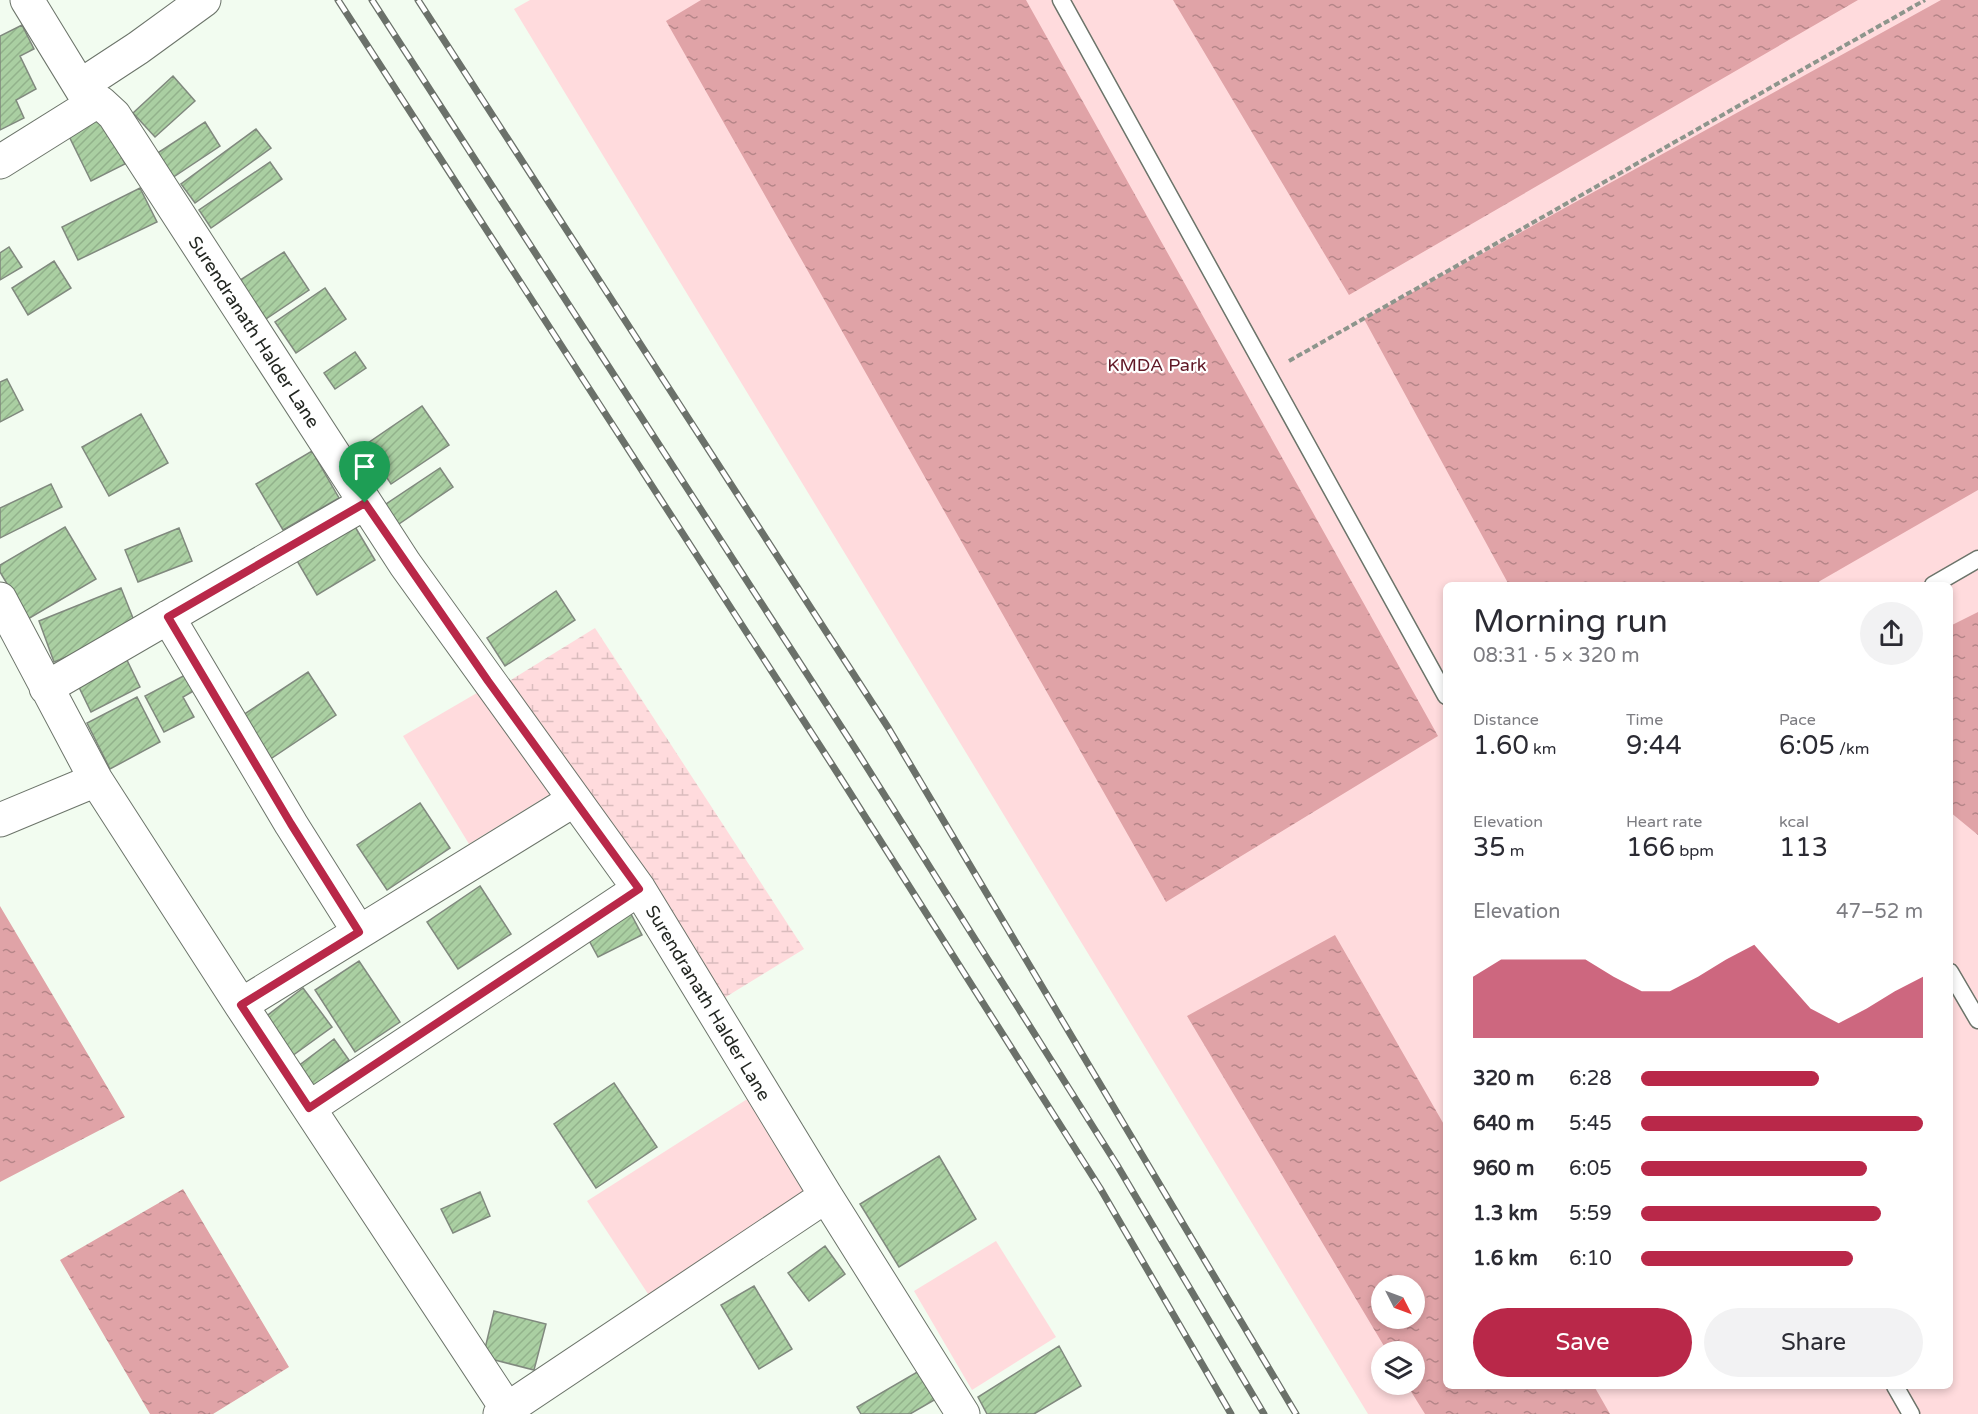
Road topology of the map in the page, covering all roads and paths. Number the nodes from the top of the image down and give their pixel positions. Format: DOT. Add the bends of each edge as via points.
graph roads {
  1 [pos="27,0"];
  2 [pos="204,0"];
  3 [pos="1061,0"];
  4 [pos="1925,0"];
  5 [pos="85,95"];
  6 [pos="0,162"];
  7 [pos="1268,373"];
  8 [pos="365,503"];
  9 [pos="1978,559"];
  10 [pos="1938,582"];
  11 [pos="0,598"];
  12 [pos="168,617"];
  13 [pos="46,688"];
  14 [pos="1443,691"];
  15 [pos="96,780"];
  16 [pos="574,800"];
  17 [pos="0,820"];
  18 [pos="639,889"];
  19 [pos="359,932"];
  20 [pos="1953,977"];
  21 [pos="241,1005"];
  22 [pos="1978,1020"];
  23 [pos="309,1108"];
  24 [pos="826,1196"];
  25 [pos="1897,1389"];
  26 [pos="503,1412"];
  27 [pos="963,1414"];
  28 [pos="1911,1414"];
  1 -- 5 [label="street"];
  2 -- 5 [label="street" via="138,48"];
  3 -- 7 [label="lane"];
  4 -- 7 [label="path"];
  5 -- 6 [label="street"];
  5 -- 8 [label="street, Surendranath Halder Lane" via="114,115"];
  7 -- 14 [label="lane"];
  8 -- 12 [label="street"];
  8 -- 16 [label="street, Surendranath Halder Lane"];
  9 -- 10 [label="lane"];
  11 -- 13 [label="street"];
  12 -- 13 [label="street"];
  12 -- 19 [label="street"];
  13 -- 15 [label="street"];
  15 -- 17 [label="street"];
  15 -- 21 [label="street"];
  16 -- 18 [label="street, Surendranath Halder Lane"];
  16 -- 19 [label="street"];
  18 -- 23 [label="street"];
  18 -- 24 [label="street, Surendranath Halder Lane"];
  19 -- 21 [label="street"];
  20 -- 22 [label="lane"];
  21 -- 23 [label="street"];
  23 -- 26 [label="street"];
  24 -- 26 [label="street"];
  24 -- 27 [label="street, Surendranath Halder Lane"];
  25 -- 28 [label="lane"];
}
